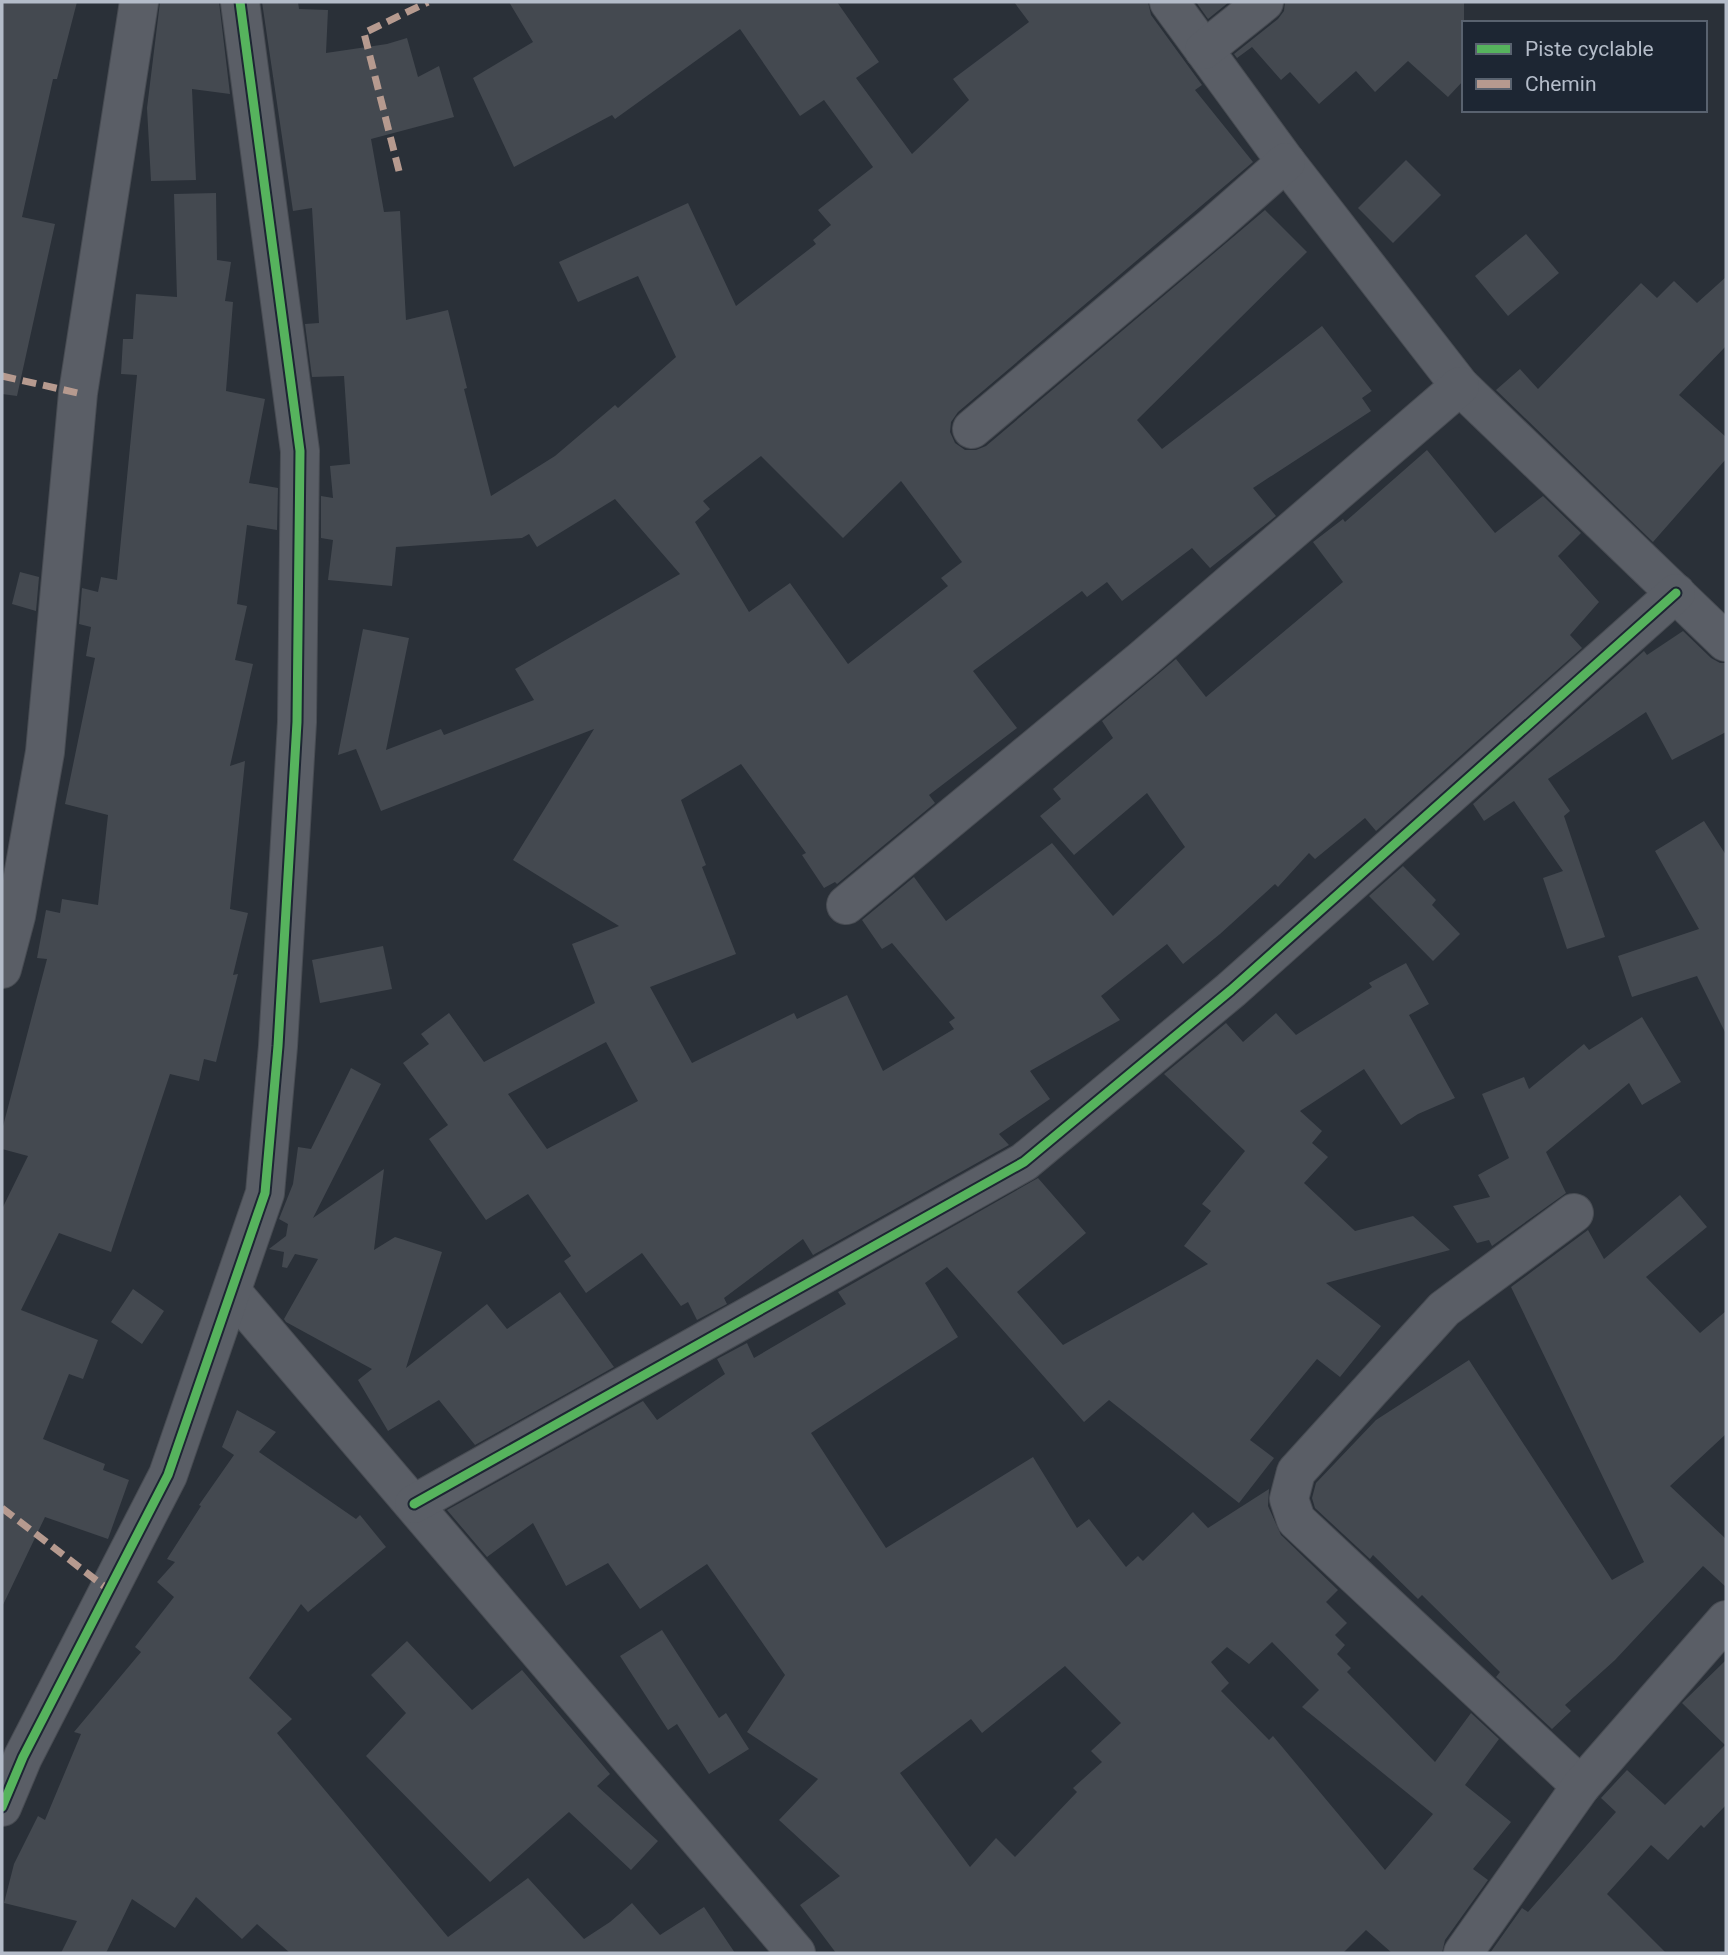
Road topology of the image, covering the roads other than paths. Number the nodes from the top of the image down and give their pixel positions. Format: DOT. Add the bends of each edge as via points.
graph roads {
  1 [pos="139,2"];
  2 [pos="240,2"];
  3 [pos="1169,2"];
  4 [pos="1264,2"];
  5 [pos="1204,50"];
  6 [pos="1286,162"];
  7 [pos="1460,386"];
  8 [pos="972,429"];
  9 [pos="1676,593"];
  10 [pos="1726,642"];
  11 [pos="846,905"];
  12 [pos="2,969"];
  13 [pos="1574,1213"];
  14 [pos="232,1292"];
  15 [pos="414,1504"];
  16 [pos="1722,1632"];
  17 [pos="1581,1786"];
  18 [pos="2,1807"];
  19 [pos="778,1947"];
  20 [pos="1463,1953"];
  1 -- 12 [label="street" via="78,393 45,752"];
  2 -- 14 [label="street" via="300,452 297,722 278,1046 265,1193"];
  3 -- 5 [label="street"];
  4 -- 5 [label="street"];
  5 -- 6 [label="street"];
  6 -- 7 [label="street"];
  6 -- 8 [label="street"];
  7 -- 9 [label="street"];
  7 -- 11 [label="street" via="1143,659"];
  9 -- 10 [label="street"];
  9 -- 15 [label="street" via="1231,990 1024,1161"];
  13 -- 17 [label="street" via="1444,1308 1296,1472 1289,1499 1296,1520"];
  14 -- 15 [label="street"];
  14 -- 18 [label="street" via="168,1475 23,1757"];
  15 -- 19 [label="street"];
  16 -- 17 [label="street"];
  17 -- 20 [label="street"];
}
